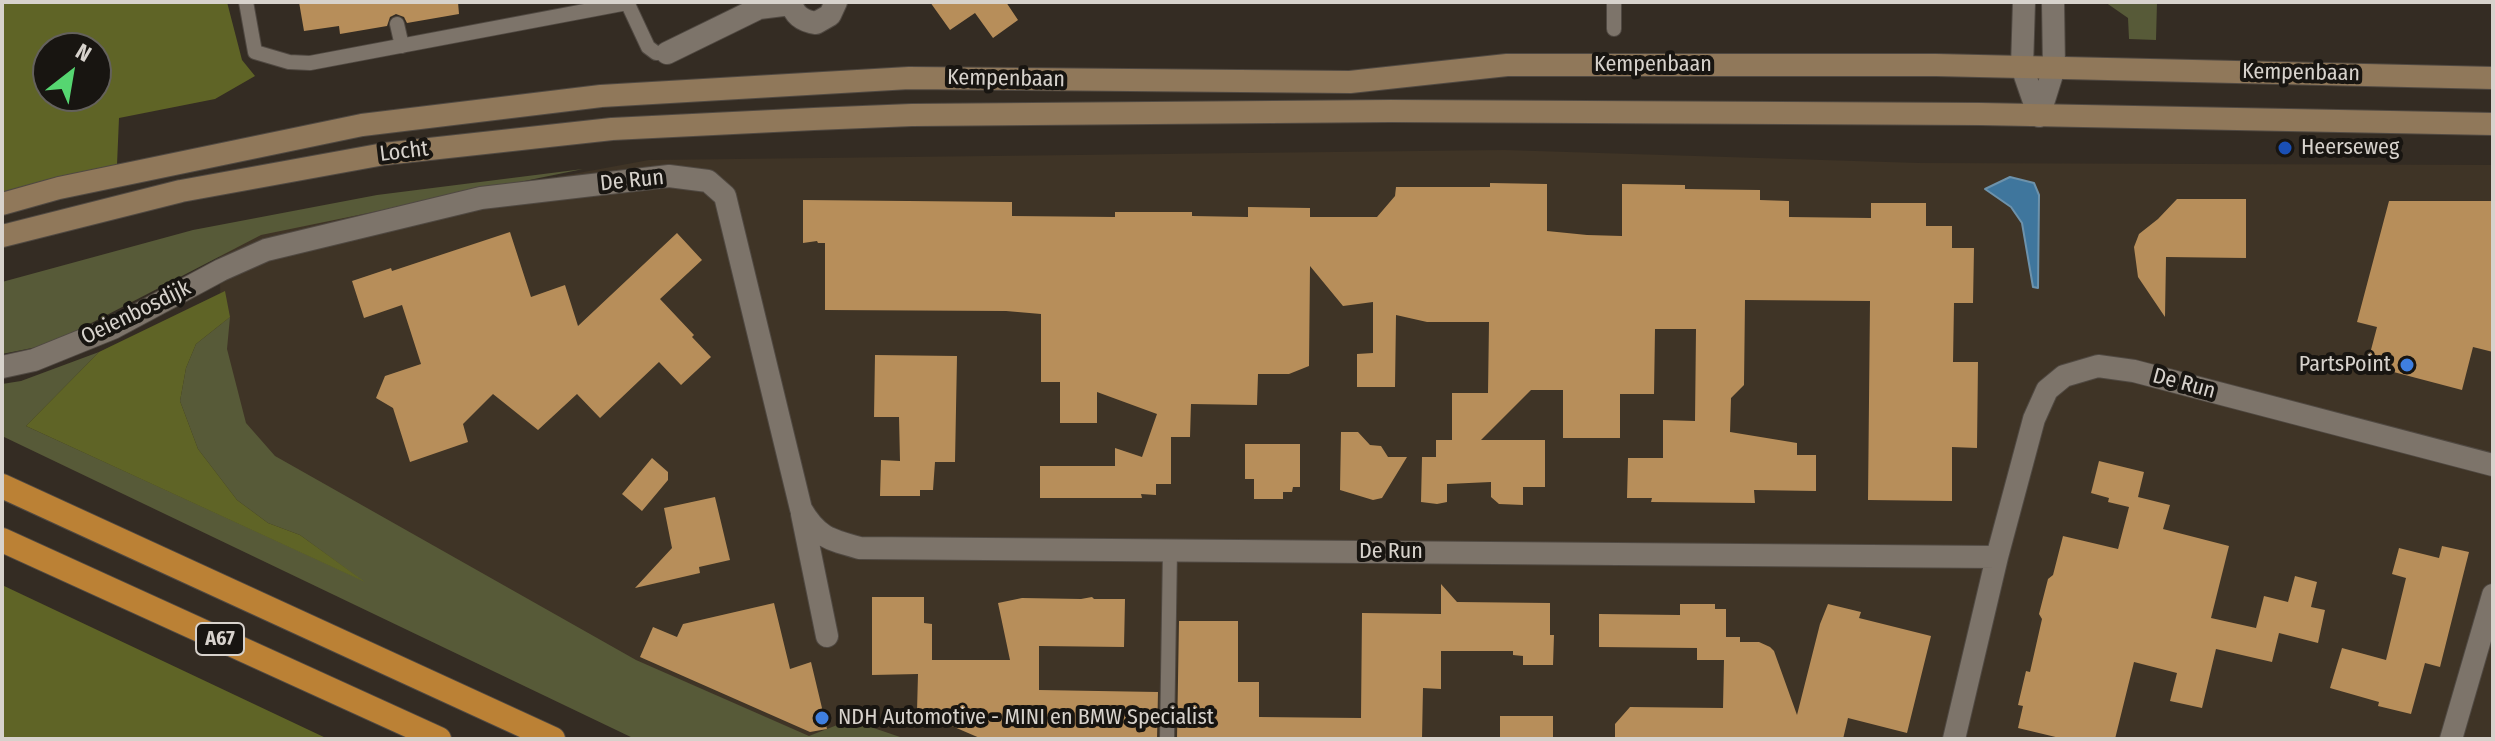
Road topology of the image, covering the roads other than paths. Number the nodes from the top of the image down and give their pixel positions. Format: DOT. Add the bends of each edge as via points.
graph roads {
  1 [pos="246,2"];
  2 [pos="836,2"];
  3 [pos="1614,2"];
  4 [pos="2024,2"];
  5 [pos="2053,2"];
  6 [pos="627,3"];
  7 [pos="791,3"];
  8 [pos="397,24"];
  9 [pos="1614,29"];
  10 [pos="402,46"];
  11 [pos="667,53"];
  12 [pos="2022,67"];
  13 [pos="2054,68"];
  14 [pos="2493,78"];
  15 [pos="813,83"];
  16 [pos="2039,116"];
  17 [pos="814,119"];
  18 [pos="2493,124"];
  19 [pos="2,204"];
  20 [pos="2,236"];
  21 [pos="266,250"];
  22 [pos="2,367"];
  23 [pos="2493,465"];
  24 [pos="2,486"];
  25 [pos="801,509"];
  26 [pos="2,540"];
  27 [pos="1170,550"];
  28 [pos="1997,557"];
  29 [pos="2493,595"];
  30 [pos="827,636"];
  31 [pos="439,739"];
  32 [pos="553,739"];
  33 [pos="1167,739"];
  34 [pos="1954,739"];
  35 [pos="2451,739"];
  1 -- 10 [label="lane" via="255,52 289,62"];
  2 -- 7 [label="street" via="830,15 816,23 800,18"];
  3 -- 9 [label="lane"];
  4 -- 12 [label="street"];
  5 -- 13 [label="street"];
  6 -- 10 [label="lane"];
  6 -- 11 [label="lane" via="648,47"];
  7 -- 11 [label="street" via="759,8"];
  8 -- 10 [label="lane"];
  12 -- 13 [label="main road, Kempenbaan"];
  12 -- 15 [label="main road, Kempenbaan" via="1507,65 1350,82 909,78"];
  12 -- 16 [label="street"];
  13 -- 14 [label="main road, Kempenbaan"];
  13 -- 16 [label="street"];
  15 -- 19 [label="main road, Locht" via="601,96 362,125"];
  16 -- 17 [label="main road, Kempenbaan" via="1391,111"];
  16 -- 18 [label="main road, Kempenbaan"];
  17 -- 20 [label="main road, Locht" via="612,129 384,154 181,191"];
  21 -- 22 [label="street, Oeienbosdijk" via="113,328 34,360"];
  21 -- 25 [label="street, De Run" via="481,198 669,176 708,181 725,196"];
  23 -- 28 [label="street, De Run" via="2098,366 2064,376 2047,390 2034,419"];
  24 -- 32 [label="highway, A67"];
  25 -- 27 [label="street, De Run" via="828,539 860,548"];
  25 -- 30 [label="street, De Run"];
  26 -- 31 [label="highway, A67"];
  27 -- 28 [label="street, De Run"];
  27 -- 33 [label="lane"];
  28 -- 34 [label="street, De Run"];
  29 -- 35 [label="street"];
}
